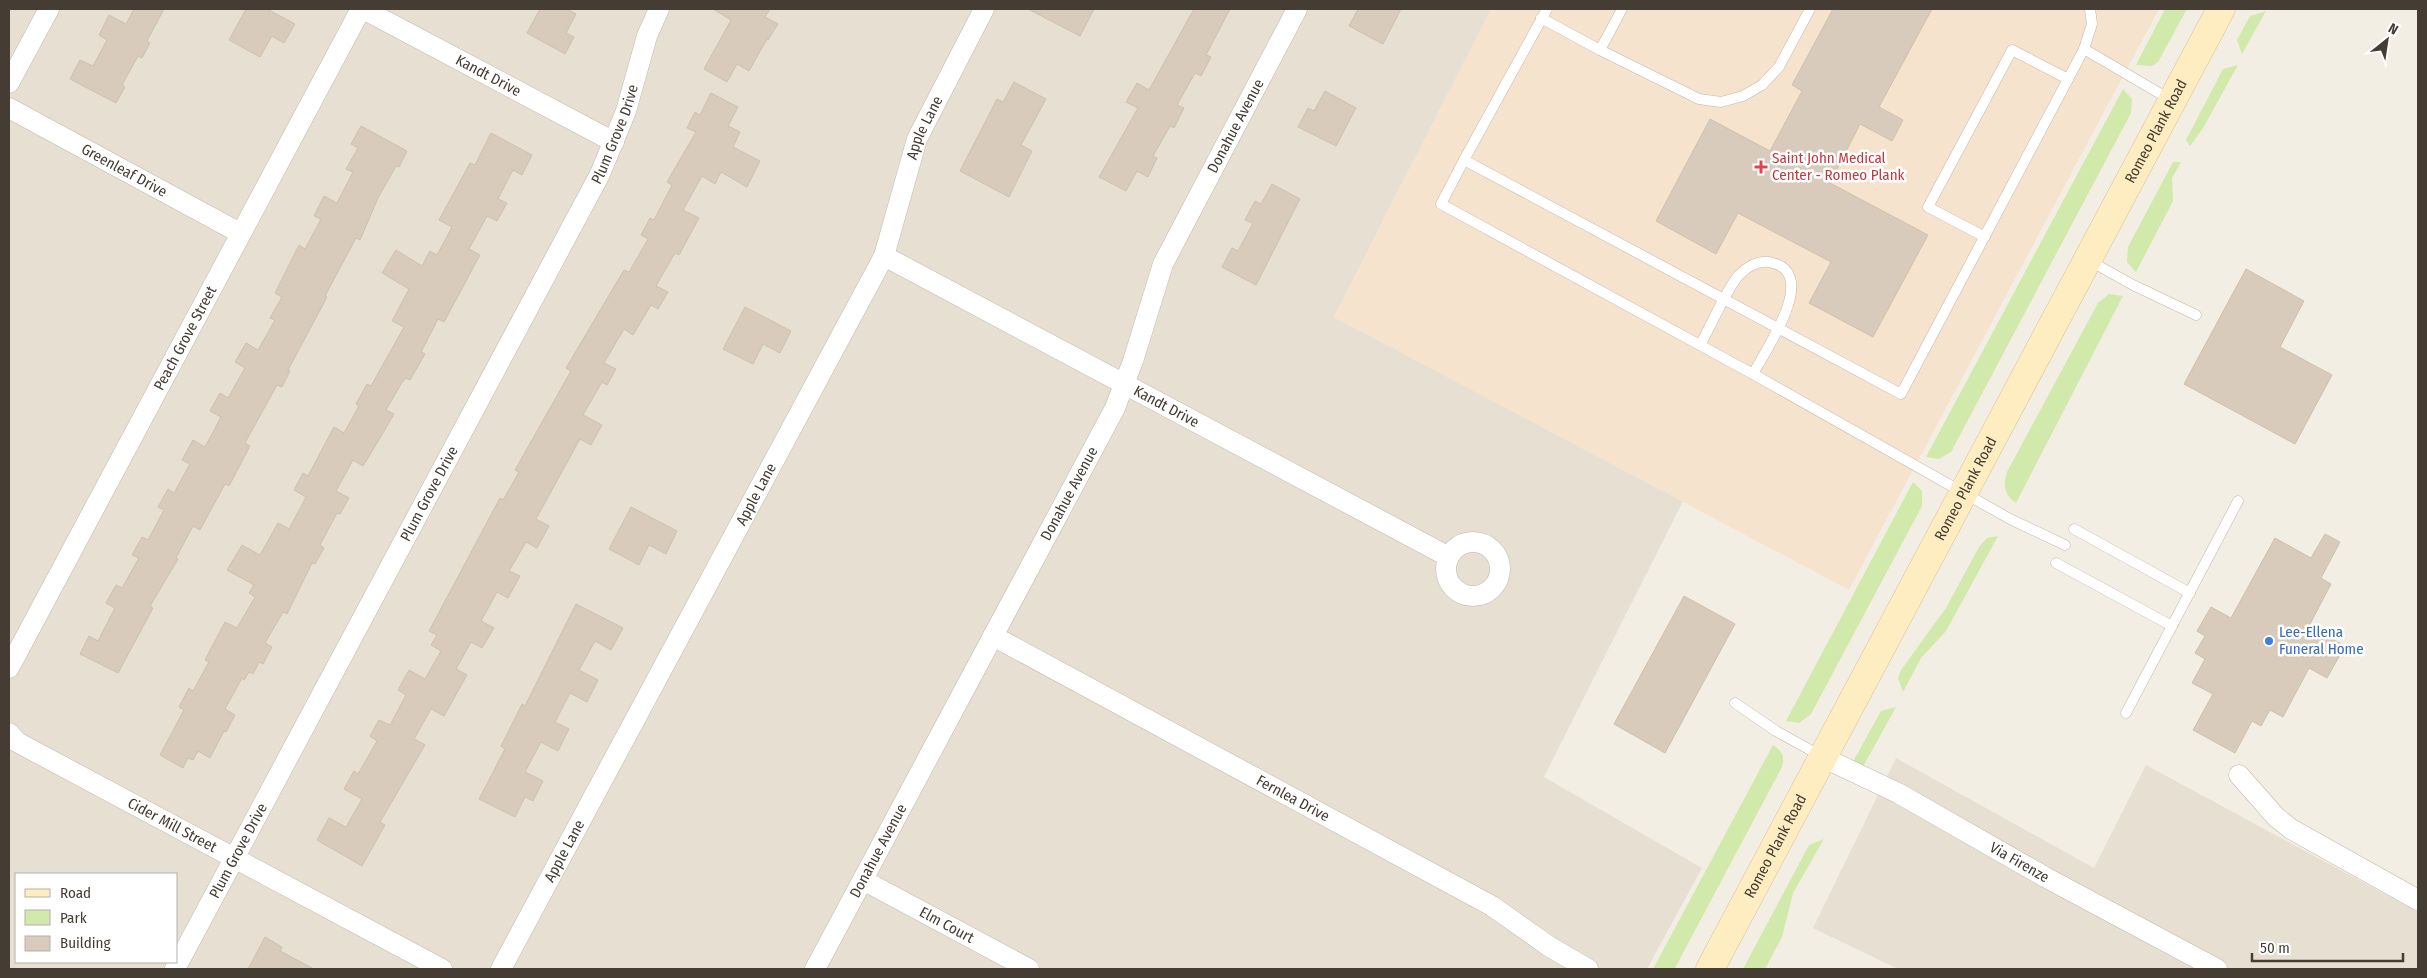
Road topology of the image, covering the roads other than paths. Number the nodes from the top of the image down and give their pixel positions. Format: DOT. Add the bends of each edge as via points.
graph roads {
  1 [pos="49,9"];
  2 [pos="362,9"];
  3 [pos="659,9"];
  4 [pos="984,9"];
  5 [pos="1298,9"];
  6 [pos="1546,9"];
  7 [pos="1622,9"];
  8 [pos="1810,9"];
  9 [pos="2221,9"];
  10 [pos="2092,11"];
  11 [pos="1541,18"];
  12 [pos="1600,50"];
  13 [pos="2084,50"];
  14 [pos="2068,79"];
  15 [pos="9,83"];
  16 [pos="2172,101"];
  17 [pos="9,108"];
  18 [pos="614,142"];
  19 [pos="1464,160"];
  20 [pos="240,233"];
  21 [pos="1984,237"];
  22 [pos="884,256"];
  23 [pos="2086,259"];
  24 [pos="1725,300"];
  25 [pos="2196,315"];
  26 [pos="1778,328"];
  27 [pos="1700,345"];
  28 [pos="1753,374"];
  29 [pos="1125,385"];
  30 [pos="1962,493"];
  31 [pos="2238,501"];
  32 [pos="2074,529"];
  33 [pos="2065,545"];
  34 [pos="1449,557"];
  35 [pos="2056,563"];
  36 [pos="2190,592"];
  37 [pos="2172,626"];
  38 [pos="992,636"];
  39 [pos="9,668"];
  40 [pos="1735,703"];
  41 [pos="2126,713"];
  42 [pos="9,733"];
  43 [pos="1822,757"];
  44 [pos="2239,775"];
  45 [pos="234,859"];
  46 [pos="863,880"];
  47 [pos="2418,900"];
  48 [pos="175,969"];
  49 [pos="442,969"];
  50 [pos="501,969"];
  51 [pos="815,969"];
  52 [pos="1029,969"];
  53 [pos="1588,969"];
  54 [pos="1710,969"];
  55 [pos="2217,969"];
  1 -- 15 [label="street"];
  2 -- 18 [label="street, Kandt Drive"];
  2 -- 20 [label="street, Peach Grove Street"];
  3 -- 18 [label="street, Plum Grove Drive" via="647,36"];
  4 -- 22 [label="street, Apple Lane" via="917,139"];
  5 -- 29 [label="street, Donahue Avenue" via="1163,264"];
  6 -- 11 [label="lane"];
  7 -- 12 [label="lane"];
  8 -- 12 [label="lane" via="1779,67 1762,85 1743,96 1720,102 1699,99"];
  9 -- 16 [label="main road, Romeo Plank Road"];
  10 -- 13 [label="lane" via="2092,24"];
  11 -- 12 [label="lane"];
  11 -- 19 [label="lane"];
  13 -- 14 [label="lane"];
  13 -- 16 [label="lane"];
  14 -- 21 [label="lane"];
  14 -- 21 [label="lane" via="2012,50 1928,207"];
  16 -- 23 [label="main road, Romeo Plank Road"];
  17 -- 20 [label="street, Greenleaf Drive"];
  18 -- 45 [label="street, Plum Grove Drive"];
  19 -- 24 [label="lane"];
  19 -- 27 [label="lane" via="1441,204"];
  20 -- 39 [label="street, Peach Grove Street"];
  21 -- 26 [label="lane" via="1901,394"];
  22 -- 29 [label="street, Kandt Drive"];
  22 -- 50 [label="street, Apple Lane"];
  23 -- 25 [label="lane"];
  23 -- 30 [label="main road, Romeo Plank Road"];
  24 -- 26 [label="lane"];
  24 -- 26 [label="lane" via="1738,276 1750,266 1766,261 1778,264 1788,272 1792,288 1790,304"];
  24 -- 27 [label="lane"];
  26 -- 28 [label="lane"];
  27 -- 28 [label="lane"];
  28 -- 30 [label="lane"];
  29 -- 34 [label="street, Kandt Drive"];
  29 -- 38 [label="street, Donahue Avenue"];
  30 -- 33 [label="lane"];
  30 -- 43 [label="main road, Romeo Plank Road"];
  31 -- 36 [label="lane"];
  32 -- 36 [label="lane"];
  35 -- 37 [label="lane"];
  36 -- 37 [label="lane"];
  37 -- 41 [label="lane"];
  38 -- 46 [label="street, Donahue Avenue"];
  38 -- 53 [label="street, Fernlea Drive" via="1492,906"];
  40 -- 43 [label="lane"];
  42 -- 45 [label="street, Cider Mill Street" via="17,742"];
  43 -- 54 [label="main road, Romeo Plank Road"];
  43 -- 55 [label="street, Via Firenze" via="1898,793 2044,877"];
  44 -- 47 [label="street" via="2291,829"];
  45 -- 48 [label="street, Plum Grove Drive"];
  45 -- 49 [label="street, Cider Mill Street"];
  46 -- 51 [label="street, Donahue Avenue"];
  46 -- 52 [label="street, Elm Court"];
}
